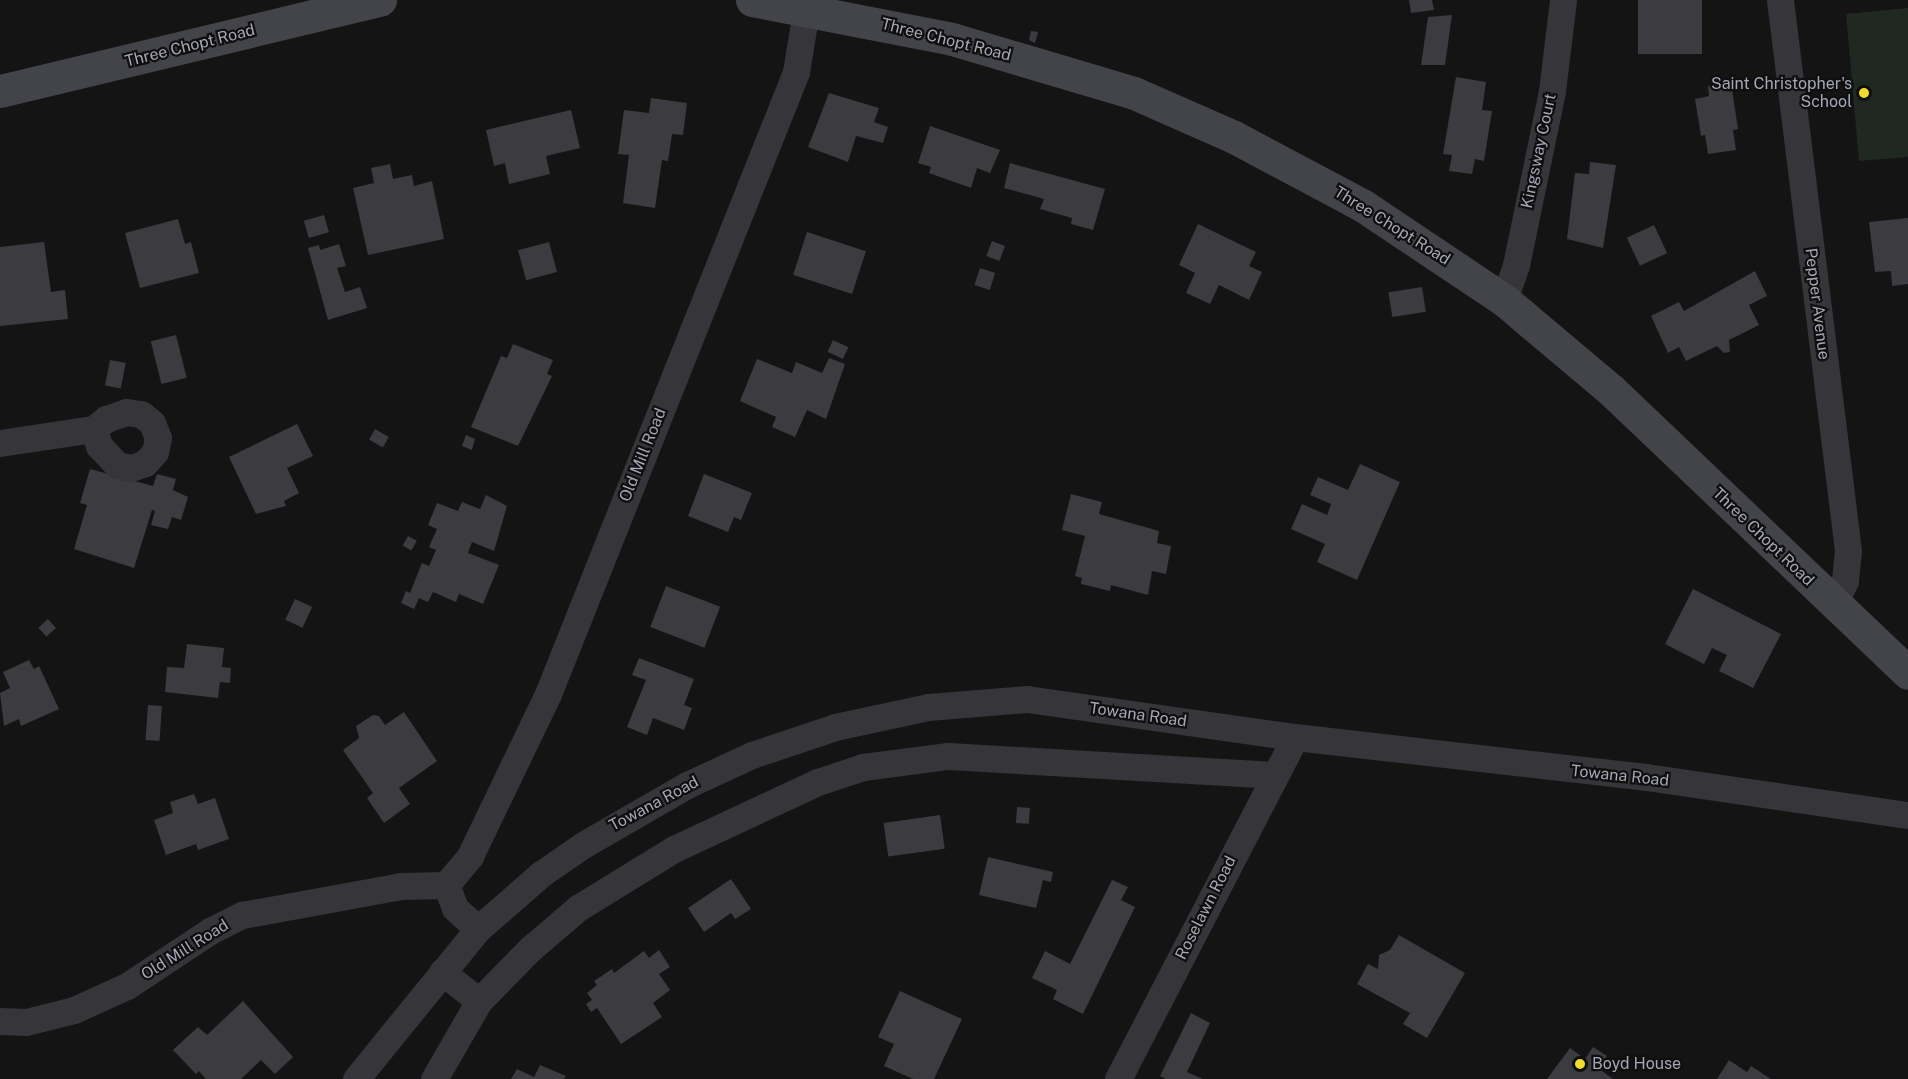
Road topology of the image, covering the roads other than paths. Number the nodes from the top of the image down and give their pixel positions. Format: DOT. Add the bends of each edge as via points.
graph roads {
  1 [pos="380,0"];
  2 [pos="752,0"];
  3 [pos="1563,0"];
  4 [pos="1780,0"];
  5 [pos="806,11"];
  6 [pos="0,91"];
  7 [pos="1504,300"];
  8 [pos="94,429"];
  9 [pos="0,443"];
  10 [pos="1833,605"];
  11 [pos="1908,674"];
  12 [pos="1295,737"];
  13 [pos="1275,775"];
  14 [pos="1908,815"];
  15 [pos="446,885"];
  16 [pos="478,929"];
  17 [pos="442,972"];
  18 [pos="479,1001"];
  19 [pos="0,1021"];
  20 [pos="356,1079"];
  21 [pos="434,1079"];
  22 [pos="1118,1079"];
  1 -- 6 [label="main road, Three Chopt Road"];
  2 -- 5 [label="main road, Three Chopt Road"];
  3 -- 7 [label="street, Kingsway Court" via="1552,91 1516,265"];
  4 -- 10 [label="street, Pepper Avenue" via="1848,551 1845,581"];
  5 -- 7 [label="main road, Three Chopt Road" via="952,39 1134,93 1234,137 1326,184 1396,226"];
  5 -- 15 [label="street, Old Mill Road" via="796,72 548,693 470,856"];
  7 -- 10 [label="main road, Three Chopt Road" via="1611,390"];
  8 -- 9 [label="street"];
  10 -- 11 [label="main road, Three Chopt Road"];
  12 -- 13 [label="street, Roselawn Road"];
  12 -- 14 [label="street, Towana Road" via="1646,777"];
  12 -- 16 [label="street, Towana Road" via="1026,699 928,707 835,727 752,755 623,818 541,874"];
  13 -- 18 [label="street" via="948,756 863,767 773,800 674,849 578,908"];
  13 -- 22 [label="street, Roselawn Road"];
  15 -- 16 [label="street" via="455,908"];
  15 -- 19 [label="street, Old Mill Road" via="401,886 242,915 210,931 127,986 74,1010 26,1022"];
  16 -- 17 [label="street, Towana Road"];
  17 -- 18 [label="street"];
  17 -- 20 [label="street, Towana Road"];
  18 -- 21 [label="street"];
}
